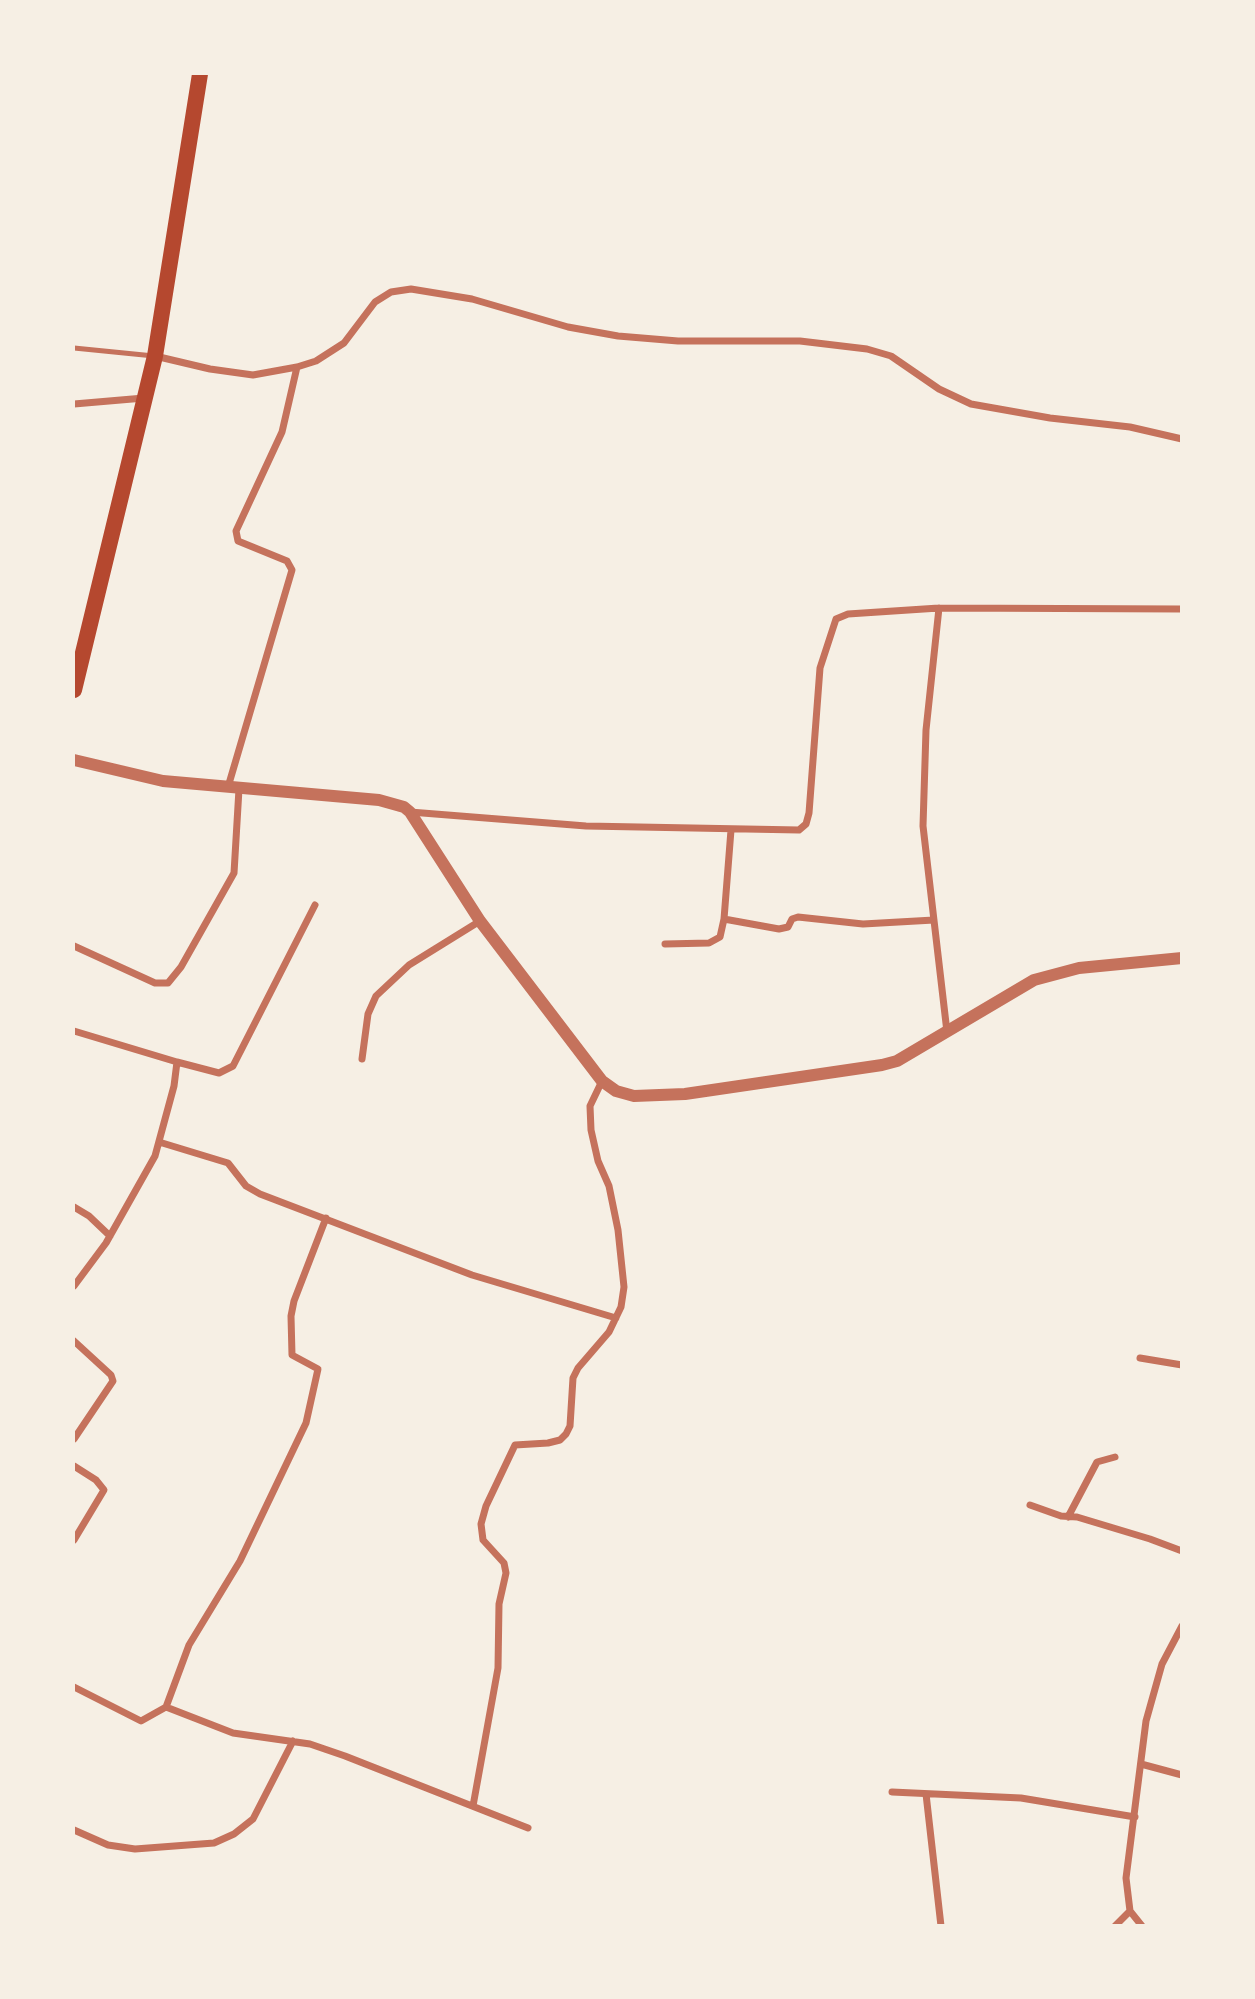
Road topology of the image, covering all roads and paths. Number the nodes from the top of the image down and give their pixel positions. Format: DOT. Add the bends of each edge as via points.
graph roads {
  1 [pos="200,74"];
  2 [pos="74,348"];
  3 [pos="155,356"];
  4 [pos="297,367"];
  5 [pos="145,398"];
  6 [pos="74,404"];
  7 [pos="1181,439"];
  8 [pos="939,608"];
  9 [pos="1181,608"];
  10 [pos="74,690"];
  11 [pos="74,760"];
  12 [pos="233,789"];
  13 [pos="411,812"];
  14 [pos="731,830"];
  15 [pos="315,905"];
  16 [pos="724,919"];
  17 [pos="934,920"];
  18 [pos="480,921"];
  19 [pos="665,944"];
  20 [pos="74,946"];
  21 [pos="1181,958"];
  22 [pos="74,1031"];
  23 [pos="947,1031"];
  24 [pos="362,1059"];
  25 [pos="177,1062"];
  26 [pos="602,1081"];
  27 [pos="159,1142"];
  28 [pos="74,1207"];
  29 [pos="327,1218"];
  30 [pos="110,1237"];
  31 [pos="74,1286"];
  32 [pos="616,1318"];
  33 [pos="74,1341"];
  34 [pos="1140,1359"];
  35 [pos="1181,1365"];
  36 [pos="74,1439"];
  37 [pos="1115,1457"];
  38 [pos="74,1466"];
  39 [pos="1030,1505"];
  40 [pos="1069,1517"];
  41 [pos="74,1540"];
  42 [pos="1181,1551"];
  43 [pos="1181,1626"];
  44 [pos="74,1687"];
  45 [pos="166,1707"];
  46 [pos="293,1741"];
  47 [pos="1141,1764"];
  48 [pos="1181,1774"];
  49 [pos="891,1792"];
  50 [pos="926,1794"];
  51 [pos="473,1806"];
  52 [pos="1135,1817"];
  53 [pos="528,1828"];
  54 [pos="74,1830"];
  55 [pos="1130,1911"];
  56 [pos="941,1926"];
  57 [pos="1115,1926"];
  58 [pos="1142,1926"];
  1 -- 3 [label="main road"];
  2 -- 3 [label="lane"];
  3 -- 4 [label="street" via="253,374"];
  3 -- 5 [label="main road"];
  4 -- 7 [label="street" via="344,343 375,302 391,292 411,289 472,299 568,327 618,336 800,341 867,349 891,356 971,404"];
  4 -- 12 [label="street" via="282,432 236,531 238,541 287,561 292,570"];
  5 -- 6 [label="street"];
  5 -- 10 [label="main road"];
  8 -- 9 [label="street"];
  8 -- 14 [label="street" via="848,614 836,619 820,668 806,824 784,832"];
  8 -- 17 [label="street" via="923,826"];
  11 -- 12 [label="street" via="152,780"];
  12 -- 13 [label="street" via="379,800"];
  12 -- 20 [label="street" via="234,873 168,983 155,983"];
  13 -- 14 [label="street" via="586,826"];
  13 -- 18 [label="street"];
  14 -- 16 [label="street"];
  15 -- 25 [label="street" via="233,1066 219,1073"];
  16 -- 17 [label="street" via="779,929 798,917 863,924"];
  16 -- 19 [label="street" via="715,942"];
  17 -- 23 [label="street"];
  18 -- 24 [label="street" via="409,965 376,996 368,1014"];
  18 -- 26 [label="street"];
  21 -- 23 [label="street" via="1058,972 1015,990"];
  22 -- 25 [label="street"];
  23 -- 26 [label="street" via="897,1060 828,1074 652,1096 617,1091"];
  25 -- 27 [label="street"];
  26 -- 32 [label="street" via="590,1106 591,1130 618,1230 624,1287"];
  27 -- 29 [label="street" via="220,1160 252,1190"];
  27 -- 30 [label="street" via="142,1185"];
  28 -- 30 [label="street"];
  29 -- 32 [label="street" via="472,1275"];
  29 -- 45 [label="street" via="291,1315 292,1355 318,1369 306,1423 240,1561 189,1645"];
  30 -- 31 [label="street"];
  32 -- 51 [label="street" via="573,1378 566,1434 548,1443 515,1444 486,1506 483,1540 504,1563 506,1573 499,1604 500,1653"];
  33 -- 36 [label="street" via="113,1381"];
  34 -- 35 [label="street"];
  37 -- 40 [label="street" via="1097,1462"];
  38 -- 41 [label="street" via="104,1490"];
  39 -- 40 [label="street"];
  40 -- 42 [label="street"];
  43 -- 47 [label="street" via="1150,1700"];
  44 -- 45 [label="street" via="141,1721"];
  45 -- 46 [label="street" via="233,1733"];
  46 -- 51 [label="street" via="345,1756"];
  46 -- 54 [label="street" via="253,1819 214,1843 135,1849 108,1845"];
  47 -- 48 [label="street"];
  47 -- 52 [label="street"];
  49 -- 50 [label="street"];
  50 -- 52 [label="street" via="1021,1798"];
  50 -- 56 [label="street"];
  51 -- 53 [label="street"];
  52 -- 55 [label="street" via="1126,1878"];
  55 -- 57 [label="street"];
  55 -- 58 [label="street"];
}
